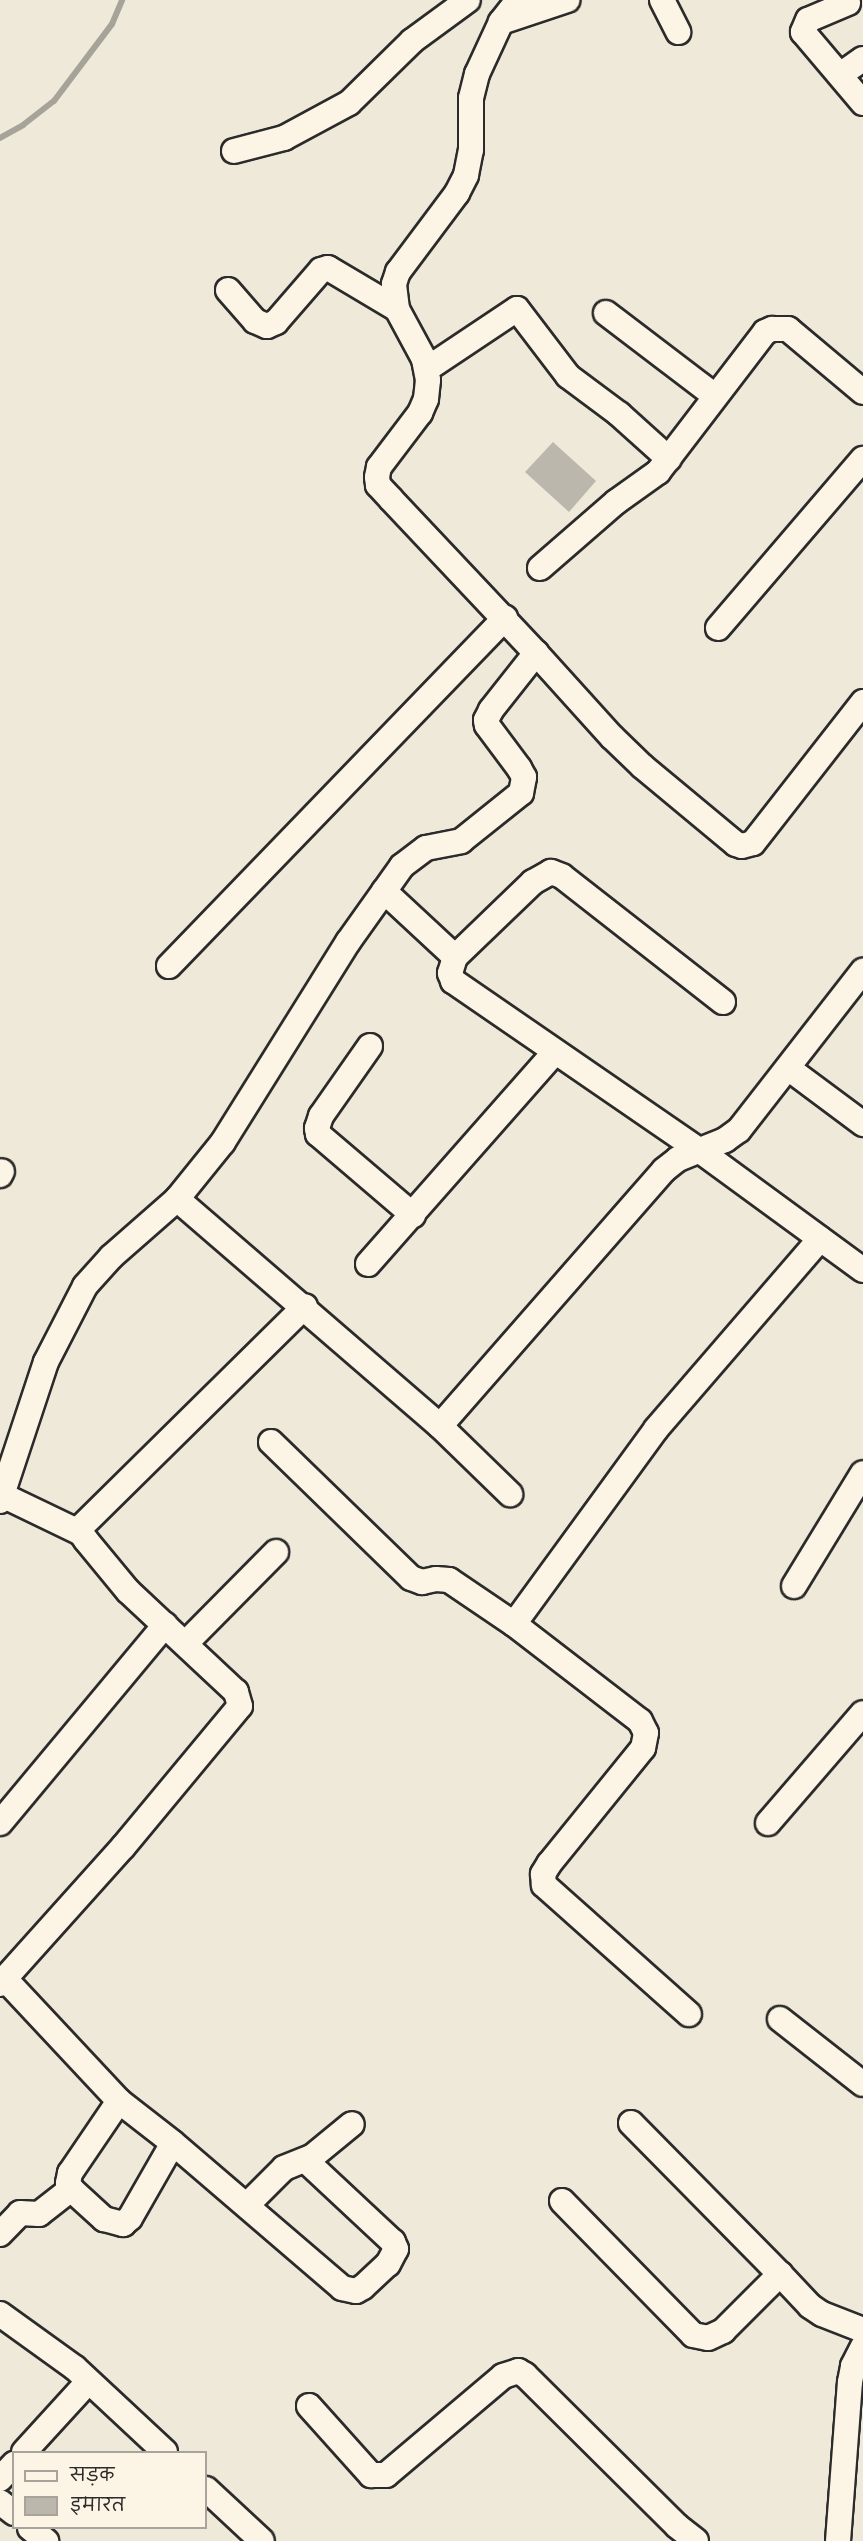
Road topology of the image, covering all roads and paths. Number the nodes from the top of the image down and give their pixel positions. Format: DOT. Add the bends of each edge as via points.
graph roads {
  1 [pos="468,0"];
  2 [pos="518,0"];
  3 [pos="567,0"];
  4 [pos="662,0"];
  5 [pos="848,3"];
  6 [pos="501,22"];
  7 [pos="678,32"];
  8 [pos="863,59"];
  9 [pos="840,75"];
  10 [pos="863,103"];
  11 [pos="234,151"];
  12 [pos="228,290"];
  13 [pos="397,309"];
  14 [pos="606,313"];
  15 [pos="427,369"];
  16 [pos="863,392"];
  17 [pos="715,396"];
  18 [pos="669,459"];
  19 [pos="863,459"];
  20 [pos="540,568"];
  21 [pos="505,618"];
  22 [pos="718,628"];
  23 [pos="536,653"];
  24 [pos="863,702"];
  25 [pos="384,891"];
  26 [pos="455,957"];
  27 [pos="169,966"];
  28 [pos="863,972"];
  29 [pos="723,1002"];
  30 [pos="370,1046"];
  31 [pos="554,1053"];
  32 [pos="788,1068"];
  33 [pos="863,1124"];
  34 [pos="699,1150"];
  35 [pos="177,1199"];
  36 [pos="413,1215"];
  37 [pos="820,1239"];
  38 [pos="368,1264"];
  39 [pos="863,1270"];
  40 [pos="304,1306"];
  41 [pos="440,1426"];
  42 [pos="271,1442"];
  43 [pos="863,1473"];
  44 [pos="510,1494"];
  45 [pos="1,1498"];
  46 [pos="81,1533"];
  47 [pos="276,1552"];
  48 [pos="794,1586"];
  49 [pos="514,1624"];
  50 [pos="165,1625"];
  51 [pos="186,1643"];
  52 [pos="863,1713"];
  53 [pos="0,1822"];
  54 [pos="768,1823"];
  55 [pos="3,1982"];
  56 [pos="689,2014"];
  57 [pos="780,2019"];
  58 [pos="863,2084"];
  59 [pos="119,2101"];
  60 [pos="631,2123"];
  61 [pos="352,2124"];
  62 [pos="173,2143"];
  63 [pos="306,2161"];
  64 [pos="71,2189"];
  65 [pos="562,2201"];
  66 [pos="247,2205"];
  67 [pos="0,2234"];
  68 [pos="780,2274"];
  69 [pos="0,2314"];
  70 [pos="863,2331"];
  71 [pos="863,2346"];
  72 [pos="88,2382"];
  73 [pos="309,2406"];
  74 [pos="25,2451"];
  75 [pos="164,2451"];
  76 [pos="12,2466"];
  77 [pos="0,2479"];
  78 [pos="207,2490"];
  79 [pos="0,2502"];
  80 [pos="12,2511"];
  81 [pos="31,2529"];
  82 [pos="46,2541"];
  83 [pos="262,2541"];
  84 [pos="696,2541"];
  85 [pos="838,2541"];
  1 -- 11 [label="street" via="412,41 349,103 293,135"];
  2 -- 6 [label="street"];
  3 -- 6 [label="street"];
  4 -- 7 [label="street"];
  5 -- 9 [label="street" via="808,20 803,27 803,32"];
  6 -- 13 [label="street" via="477,74 471,98 471,150 466,175 398,272 393,291"];
  8 -- 9 [label="street"];
  9 -- 10 [label="street"];
  12 -- 13 [label="street" via="255,321 267,326 276,322 321,270 328,268"];
  13 -- 15 [label="street"];
  14 -- 17 [label="street"];
  15 -- 18 [label="street" via="518,309 568,376"];
  15 -- 21 [label="street" via="426,399 420,413 379,467 378,485"];
  16 -- 17 [label="street" via="788,329 778,327 765,332"];
  17 -- 18 [label="street"];
  18 -- 20 [label="street" via="652,478 616,502"];
  19 -- 22 [label="street"];
  21 -- 23 [label="street"];
  21 -- 27 [label="street"];
  23 -- 24 [label="street" via="642,766 742,846 753,843"];
  23 -- 25 [label="street" via="486,720 524,777 521,793 460,841 420,851 402,866"];
  25 -- 26 [label="street"];
  25 -- 35 [label="street" via="223,1142"];
  26 -- 29 [label="street" via="533,882 551,872 562,876"];
  26 -- 31 [label="street" via="450,974 453,981"];
  28 -- 32 [label="street"];
  30 -- 36 [label="street" via="321,1116 318,1134"];
  31 -- 34 [label="street"];
  31 -- 36 [label="street"];
  32 -- 33 [label="street"];
  32 -- 34 [label="street" via="739,1130"];
  34 -- 37 [label="street"];
  34 -- 41 [label="street" via="664,1170"];
  35 -- 40 [label="street"];
  35 -- 45 [label="street" via="111,1257 85,1286 46,1362"];
  36 -- 38 [label="street"];
  37 -- 39 [label="street"];
  37 -- 49 [label="street" via="656,1429"];
  40 -- 41 [label="street"];
  40 -- 46 [label="street" via="86,1520"];
  41 -- 44 [label="street"];
  42 -- 49 [label="street" via="411,1578 422,1582 449,1580"];
  43 -- 48 [label="street"];
  45 -- 46 [label="street"];
  46 -- 50 [label="street" via="128,1591"];
  47 -- 51 [label="street"];
  49 -- 56 [label="street" via="640,1721 646,1733 643,1748 549,1864 543,1875 544,1885"];
  50 -- 51 [label="street"];
  50 -- 53 [label="street"];
  51 -- 55 [label="street" via="236,1692 240,1700 236,1713"];
  52 -- 54 [label="street"];
  55 -- 59 [label="street"];
  57 -- 58 [label="street"];
  59 -- 62 [label="street"];
  59 -- 64 [label="street" via="70,2173"];
  60 -- 68 [label="street"];
  61 -- 63 [label="street"];
  62 -- 64 [label="street" via="123,2224 104,2218"];
  62 -- 66 [label="street"];
  63 -- 66 [label="street" via="285,2168"];
  63 -- 66 [label="street" via="393,2242 396,2249 388,2264 363,2287 342,2288"];
  64 -- 67 [label="street" via="39,2214 20,2212"];
  65 -- 68 [label="street" via="693,2335 708,2338 723,2331"];
  68 -- 70 [label="street" via="810,2306"];
  69 -- 72 [label="street" via="75,2367"];
  71 -- 85 [label="street" via="850,2382"];
  72 -- 74 [label="street"];
  72 -- 75 [label="street"];
  73 -- 84 [label="street" via="371,2475 386,2475 503,2376 518,2371"];
  76 -- 77 [label="street"];
  78 -- 83 [label="street"];
  79 -- 80 [label="street"];
  81 -- 82 [label="street"];
}
